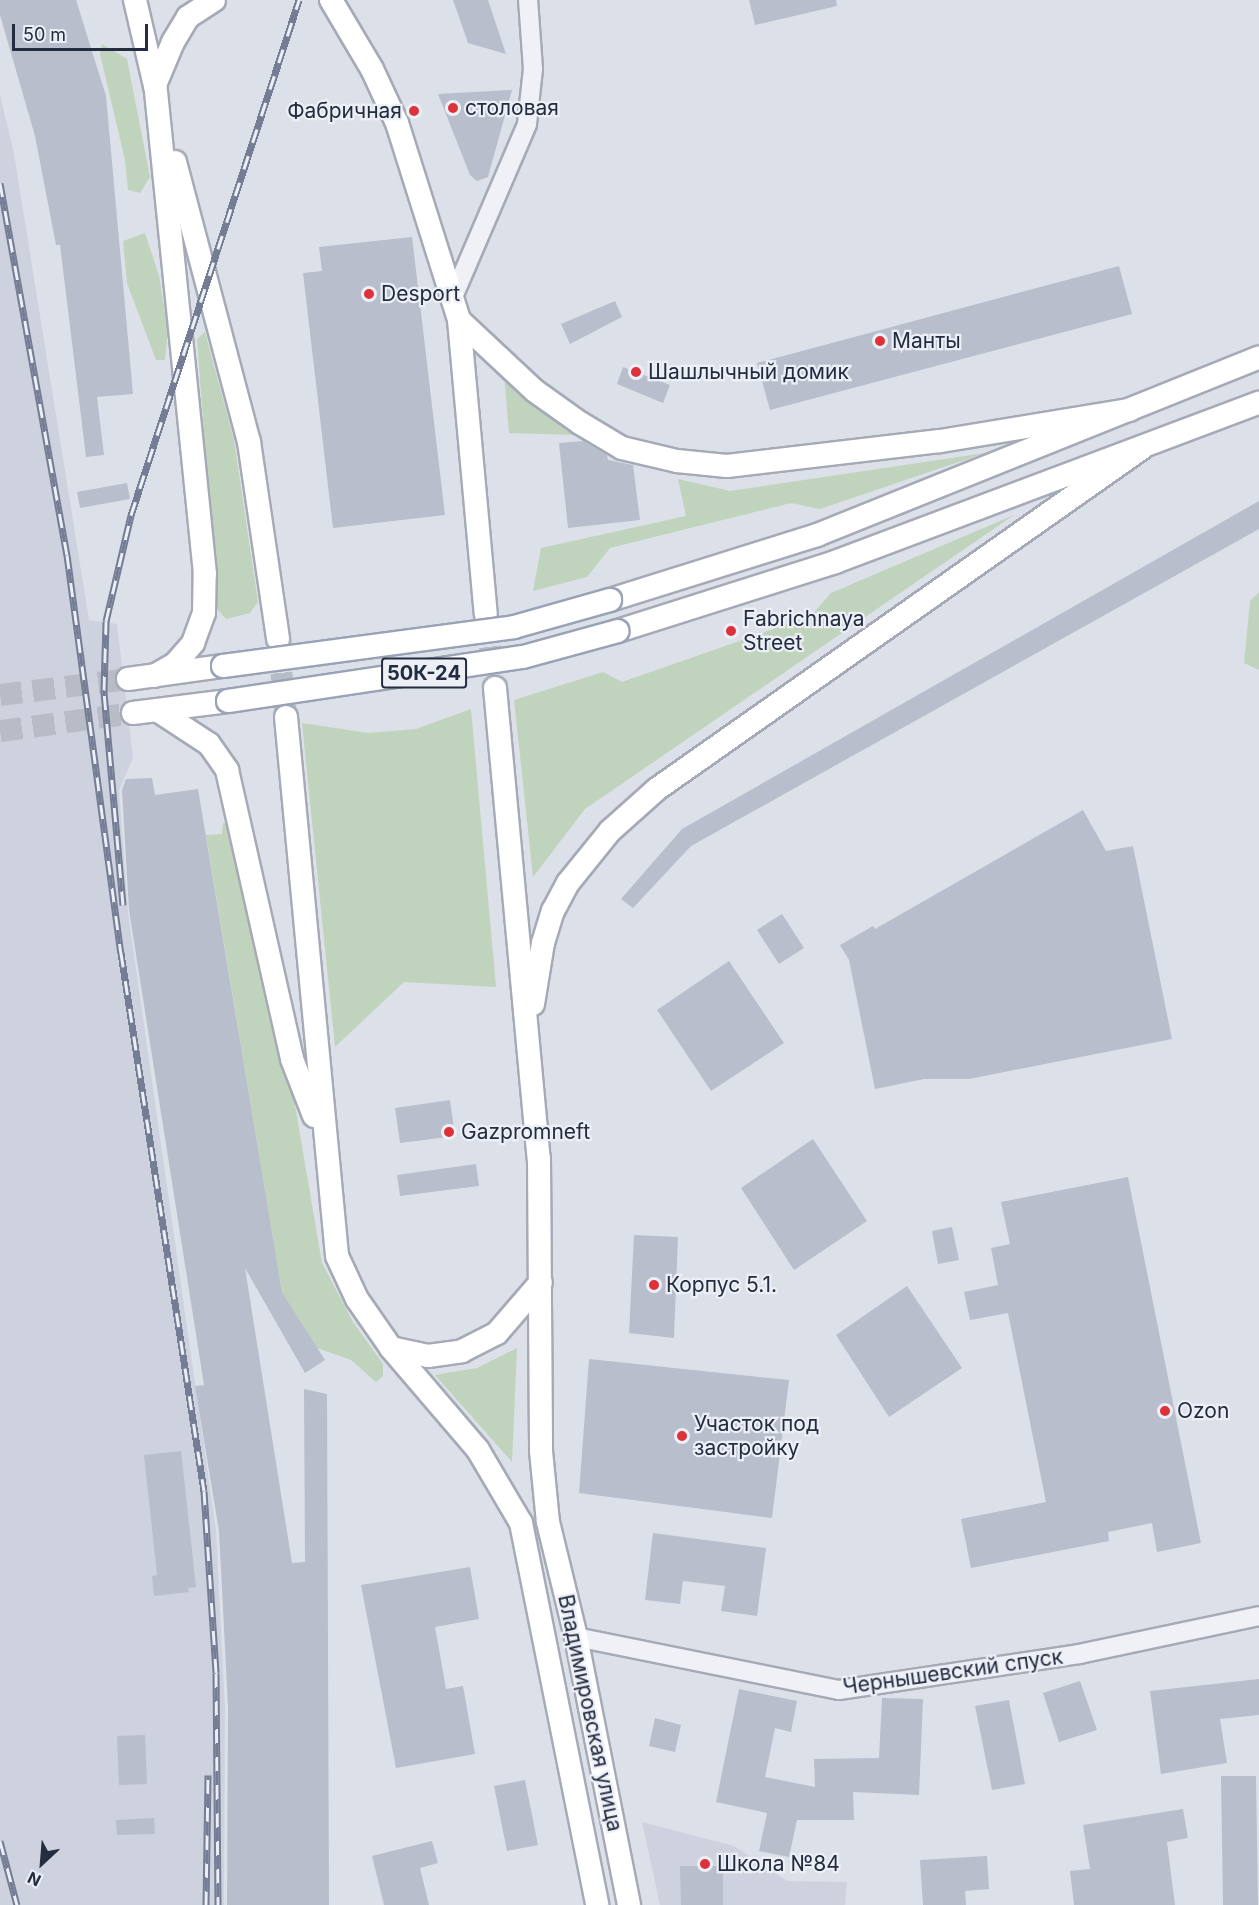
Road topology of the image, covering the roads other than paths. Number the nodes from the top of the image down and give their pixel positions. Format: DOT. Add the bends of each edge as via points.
graph roads {
  1 [pos="135,0"];
  2 [pos="214,0"];
  3 [pos="528,0"];
  4 [pos="330,2"];
  5 [pos="155,85"];
  6 [pos="453,297"];
  7 [pos="459,320"];
  8 [pos="1259,357"];
  9 [pos="1259,403"];
  10 [pos="1129,410"];
  11 [pos="1142,448"];
  12 [pos="486,614"];
  13 [pos="278,639"];
  14 [pos="154,676"];
  15 [pos="128,679"];
  16 [pos="495,688"];
  17 [pos="157,710"];
  18 [pos="133,713"];
  19 [pos="286,717"];
  20 [pos="528,1035"];
  21 [pos="323,1138"];
  22 [pos="541,1282"];
  23 [pos="391,1348"];
  24 [pos="1259,1616"];
  25 [pos="576,1637"];
  26 [pos="597,1905"];
  27 [pos="629,1905"];
  1 -- 5 [label="main road"];
  2 -- 5 [label="main road" via="188,17"];
  3 -- 6 [label="street" via="533,69 527,123"];
  4 -- 6 [label="main road" via="397,123"];
  5 -- 13 [label="main road" via="249,442"];
  5 -- 14 [label="main road" via="205,584 204,613 193,643 175,664"];
  6 -- 7 [label="main road"];
  7 -- 10 [label="main road" via="535,391 580,423 622,448 677,461 727,465 763,461 940,441"];
  7 -- 12 [label="main road"];
  8 -- 10 [label="main road"];
  9 -- 11 [label="main road"];
  10 -- 14 [label="main road, 50К-24, bridge" via="817,535 514,627"];
  11 -- 17 [label="main road, 50К-24, bridge" via="835,562 523,657"];
  11 -- 20 [label="main road" via="657,789 610,831 568,883 553,910 543,943"];
  14 -- 15 [label="main road"];
  16 -- 20 [label="main road"];
  17 -- 18 [label="main road"];
  17 -- 21 [label="main road" via="209,744 227,770 292,1059"];
  19 -- 21 [label="main road"];
  20 -- 22 [label="main road, Владимировская улица" via="539,1158"];
  21 -- 23 [label="main road, Владимировская улица" via="337,1256 357,1299"];
  22 -- 23 [label="main road" via="497,1333 462,1351 428,1356"];
  22 -- 25 [label="main road, Владимировская улица" via="541,1451 548,1522"];
  23 -- 26 [label="main road, Владимировская улица" via="478,1450 521,1523"];
  24 -- 25 [label="street, Чернышевский спуск" via="1078,1654 839,1690"];
  25 -- 27 [label="main road, Владимировская улица"];
}
